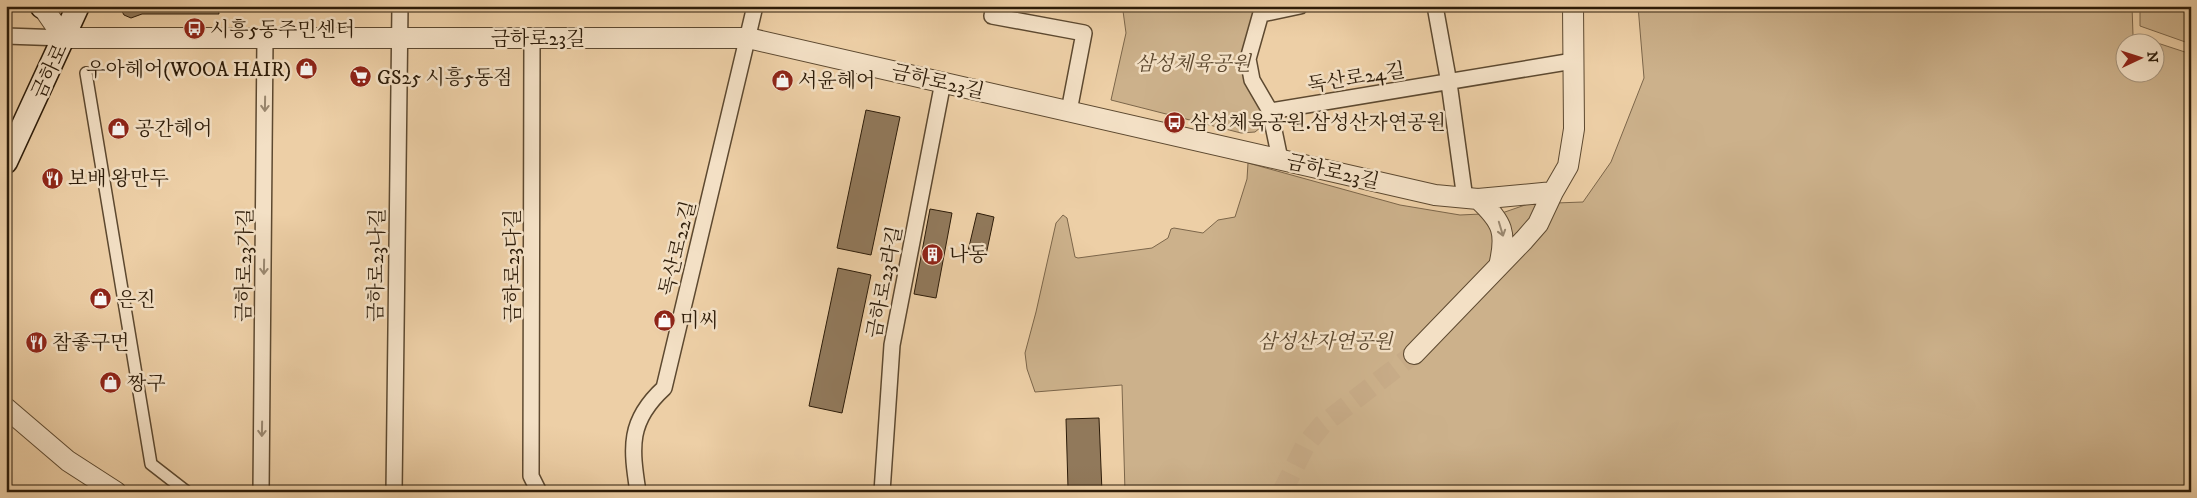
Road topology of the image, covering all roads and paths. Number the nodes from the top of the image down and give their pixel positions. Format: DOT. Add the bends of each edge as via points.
graph roads {
  1 [pos="42,6"];
  2 [pos="78,6"];
  3 [pos="400,6"];
  4 [pos="755,6"];
  5 [pos="994,6"];
  6 [pos="1300,6"];
  7 [pos="1436,6"];
  8 [pos="1573,6"];
  9 [pos="1263,10"];
  10 [pos="6,36"];
  11 [pos="64,38"];
  12 [pos="265,38"];
  13 [pos="399,38"];
  14 [pos="532,38"];
  15 [pos="748,38"];
  16 [pos="1573,61"];
  17 [pos="86,73"];
  18 [pos="943,82"];
  19 [pos="1449,83"];
  20 [pos="1069,111"];
  21 [pos="1270,111"];
  22 [pos="1280,159"];
  23 [pos="6,162"];
  24 [pos="1553,192"];
  25 [pos="1472,199"];
  26 [pos="1499,266"];
  27 [pos="1414,354"];
  28 [pos="6,408"];
  29 [pos="116,492"];
  30 [pos="187,492"];
  31 [pos="261,492"];
  32 [pos="394,492"];
  33 [pos="539,492"];
  34 [pos="638,492"];
  35 [pos="882,492"];
  1 -- 11 [label="street"];
  2 -- 11 [label="main road, 금하로"];
  3 -- 13 [label="street, 금하로23나길"];
  4 -- 15 [label="street, 독산로22길"];
  5 -- 20 [label="street" via="992,16 1084,33"];
  6 -- 9 [label="street"];
  7 -- 19 [label="street"];
  8 -- 16 [label="street"];
  9 -- 21 [label="street" via="1248,59 1252,80"];
  10 -- 11 [label="street"];
  11 -- 12 [label="street, 금하로23길"];
  11 -- 23 [label="main road, 금하로"];
  12 -- 13 [label="street, 금하로23길"];
  12 -- 31 [label="street, 금하로23가길, one-way"];
  13 -- 14 [label="street, 금하로23길"];
  13 -- 32 [label="street, 금하로23나길"];
  14 -- 15 [label="street, 금하로23길"];
  14 -- 33 [label="street, 금하로23다길" via="532,476"];
  15 -- 18 [label="street, 금하로23길"];
  15 -- 34 [label="street, 독산로22길" via="664,388 641,414 635,431 633,460"];
  16 -- 19 [label="street, 독산로24길"];
  16 -- 24 [label="street" via="1574,129 1568,166"];
  17 -- 30 [label="street" via="151,464"];
  18 -- 20 [label="street, 금하로23길"];
  18 -- 35 [label="street, 금하로23라길" via="892,345"];
  19 -- 21 [label="street, 독산로24길"];
  19 -- 25 [label="street"];
  20 -- 22 [label="street, 금하로23길"];
  21 -- 22 [label="street"];
  22 -- 25 [label="street, 금하로23길" via="1435,195"];
  24 -- 25 [label="street, 금하로23길"];
  24 -- 26 [label="street" via="1538,224"];
  25 -- 26 [label="street, one-way" via="1496,216 1501,227 1503,247"];
  26 -- 27 [label="street"];
  28 -- 29 [label="street" via="68,461"];
}
